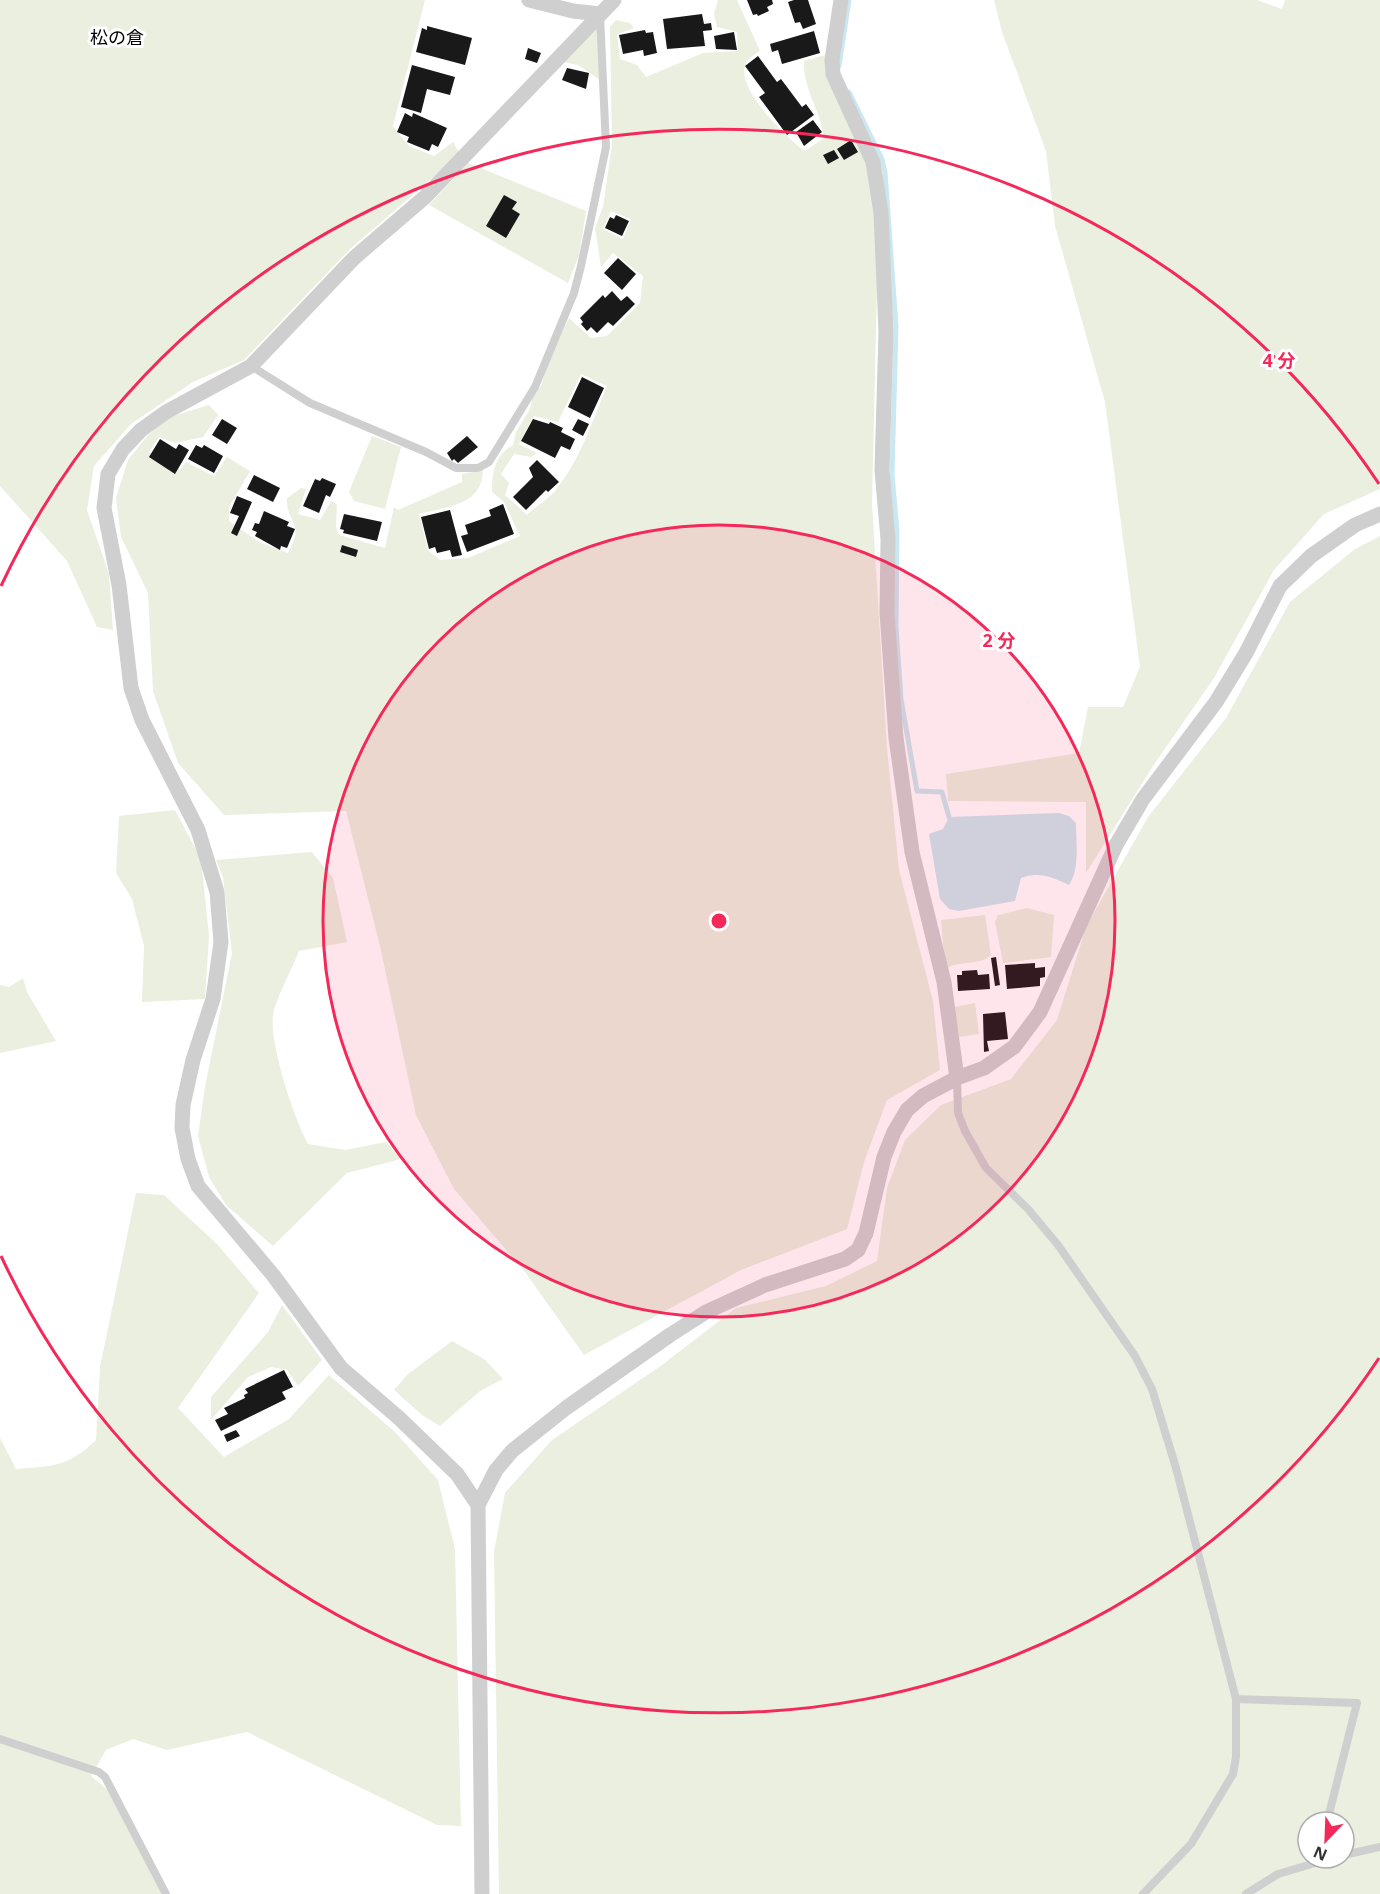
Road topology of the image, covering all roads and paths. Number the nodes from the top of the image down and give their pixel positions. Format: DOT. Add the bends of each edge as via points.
graph roads {
  1 [pos="529,0"];
  2 [pos="614,0"];
  3 [pos="841,0"];
  4 [pos="600,14"];
  5 [pos="251,366"];
  6 [pos="1380,514"];
  7 [pos="957,1078"];
  8 [pos="478,1505"];
  9 [pos="1236,1699"];
  10 [pos="0,1740"];
  11 [pos="1330,1810"];
  12 [pos="1380,1847"];
  13 [pos="1356,1852"];
  14 [pos="1296,1868"];
  15 [pos="166,1894"];
  16 [pos="482,1894"];
  17 [pos="1145,1894"];
  18 [pos="1246,1894"];
  1 -- 4 [label="street"];
  2 -- 4 [label="street"];
  3 -- 7 [label="street" via="833,74 873,162 881,213 886,332 882,470 896,738 912,852 944,982"];
  4 -- 5 [label="street" via="425,197 354,258"];
  4 -- 5 [label="lane" via="606,147 581,266 574,293 535,387 489,462 478,468 456,468 310,403"];
  5 -- 8 [label="street" via="141,430 108,474 104,508 119,585 131,688 142,720 198,830 217,892 221,942 213,999 183,1105 182,1128 188,1159 198,1186 273,1275 340,1368 457,1474"];
  6 -- 7 [label="street" via="1355,525 1311,556 1280,586 1216,702 1143,799 1116,845 1040,1012 1014,1047 984,1068"];
  7 -- 8 [label="street" via="923,1096 907,1110 894,1132 858,1250 845,1259 765,1285 706,1312 670,1335 512,1451 496,1470"];
  7 -- 9 [label="lane" via="958,1113 986,1168 1029,1209 1058,1245 1136,1356 1152,1389"];
  8 -- 16 [label="street"];
  9 -- 11 [label="lane" via="1357,1703"];
  9 -- 17 [label="lane" via="1233,1774 1191,1844"];
  10 -- 15 [label="lane" via="105,1777"];
  12 -- 13 [label="lane"];
  14 -- 18 [label="lane"];
}
